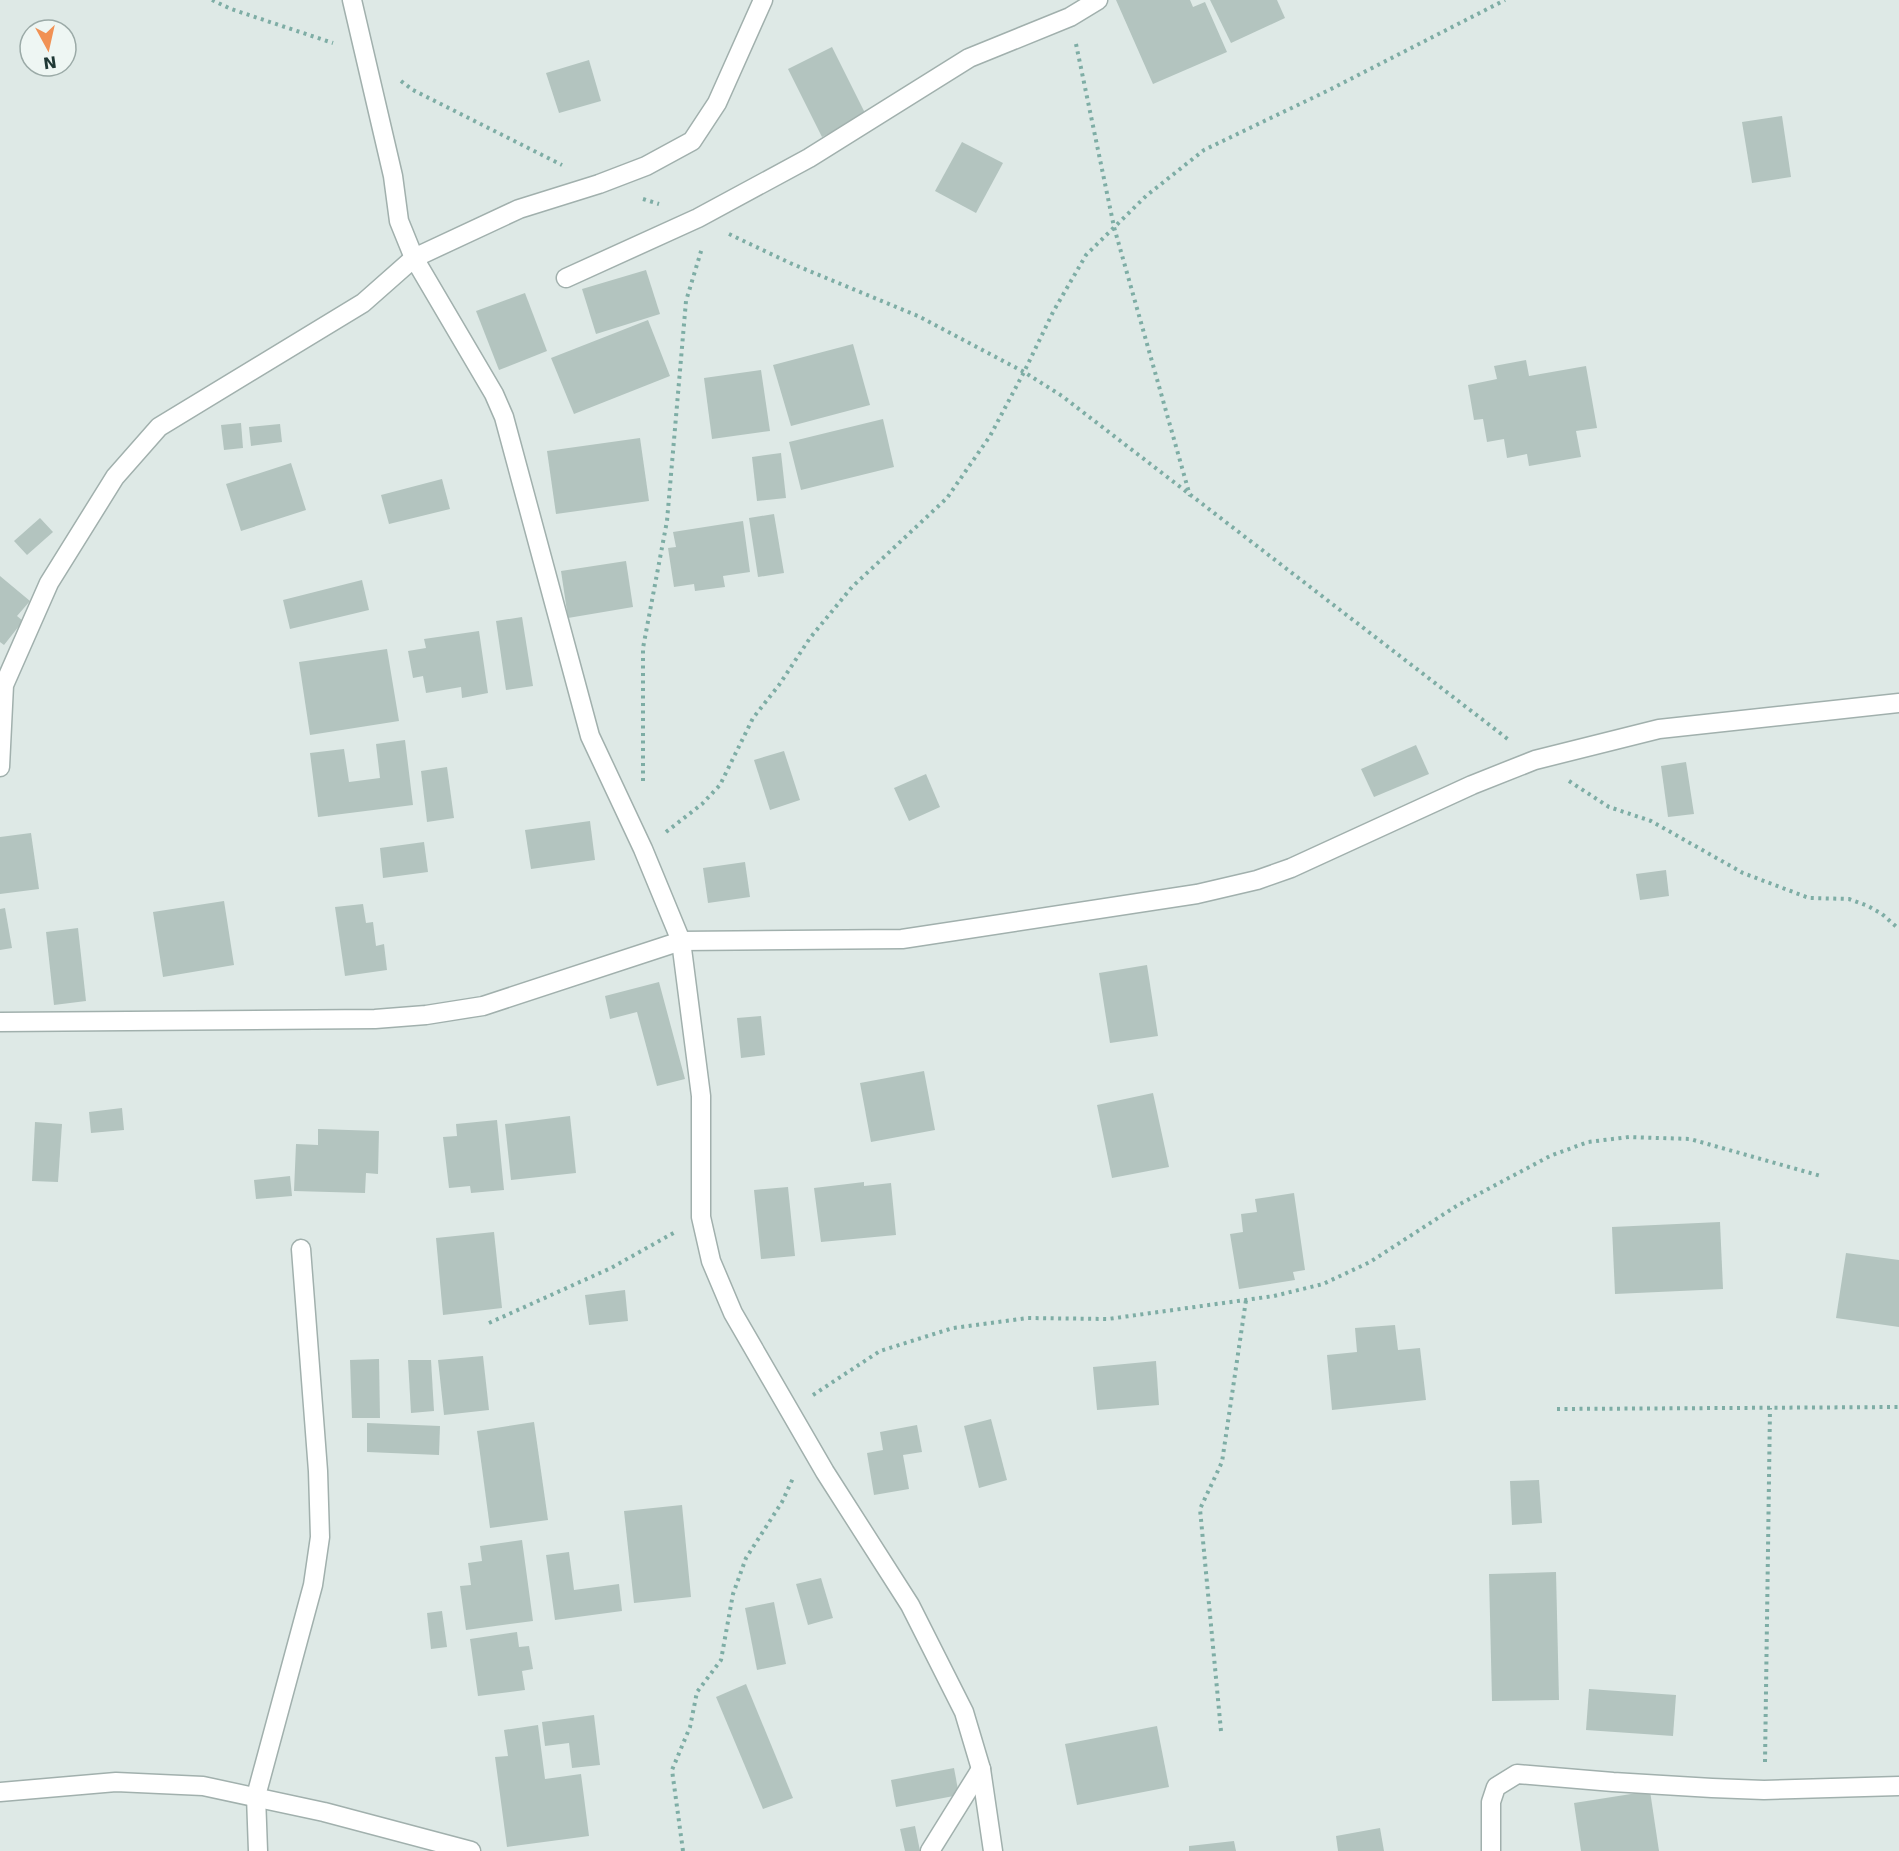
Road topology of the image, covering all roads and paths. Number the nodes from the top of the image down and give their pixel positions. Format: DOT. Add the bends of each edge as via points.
graph roads {
  1 [pos="212,0"];
  2 [pos="352,0"];
  3 [pos="763,0"];
  4 [pos="1098,0"];
  5 [pos="1505,0"];
  6 [pos="1070,17"];
  7 [pos="363,53"];
  8 [pos="599,184"];
  9 [pos="704,221"];
  10 [pos="1114,227"];
  11 [pos="414,258"];
  12 [pos="566,278"];
  13 [pos="1024,372"];
  14 [pos="1191,497"];
  15 [pos="1899,703"];
  16 [pos="1535,760"];
  17 [pos="0,767"];
  18 [pos="632,822"];
  19 [pos="644,849"];
  20 [pos="1899,929"];
  21 [pos="681,941"];
  22 [pos="0,1023"];
  23 [pos="1821,1176"];
  24 [pos="701,1217"];
  25 [pos="301,1249"];
  26 [pos="1246,1300"];
  27 [pos="489,1323"];
  28 [pos="1899,1407"];
  29 [pos="1770,1408"];
  30 [pos="1557,1409"];
  31 [pos="790,1410"];
  32 [pos="810,1443"];
  33 [pos="1221,1731"];
  34 [pos="981,1769"];
  35 [pos="1899,1786"];
  36 [pos="1764,1790"];
  37 [pos="0,1792"];
  38 [pos="256,1796"];
  39 [pos="258,1851"];
  40 [pos="471,1851"];
  41 [pos="683,1851"];
  42 [pos="930,1851"];
  43 [pos="993,1851"];
  44 [pos="1491,1851"];
  1 -- 7 [label="path"];
  2 -- 7 [label="street"];
  3 -- 8 [label="street" via="717,103 692,141 646,166"];
  4 -- 6 [label="street"];
  5 -- 10 [label="path" via="1204,150"];
  6 -- 9 [label="street" via="969,58"];
  6 -- 10 [label="path"];
  7 -- 8 [label="path" via="413,90"];
  7 -- 11 [label="street" via="393,176 399,221"];
  8 -- 9 [label="path"];
  8 -- 11 [label="street" via="519,209"];
  9 -- 12 [label="street"];
  9 -- 13 [label="path" via="790,263 918,316"];
  9 -- 18 [label="path" via="686,301 667,520 643,648 644,780"];
  10 -- 13 [label="path" via="1086,255"];
  10 -- 14 [label="path"];
  11 -- 17 [label="street" via="363,303 159,427 115,477 49,583 4,686"];
  11 -- 18 [label="street" via="504,417 590,736"];
  13 -- 14 [label="path" via="1062,396"];
  13 -- 19 [label="path" via="990,436 947,498 852,587 810,638 753,718 720,785"];
  14 -- 16 [label="path"];
  15 -- 16 [label="street" via="1659,729"];
  16 -- 20 [label="path" via="1609,807 1651,821 1743,873 1809,898 1849,899 1882,914"];
  16 -- 21 [label="street" via="1291,868 1197,894 902,939"];
  18 -- 19 [label="street"];
  19 -- 21 [label="street"];
  21 -- 22 [label="street" via="483,1006 426,1015 375,1019"];
  21 -- 24 [label="street" via="701,1096"];
  23 -- 26 [label="path" via="1690,1139 1629,1137 1588,1142 1550,1156 1458,1204 1370,1262 1323,1284"];
  24 -- 27 [label="path" via="611,1268"];
  24 -- 31 [label="street" via="711,1261 733,1313"];
  25 -- 38 [label="street" via="320,1537 313,1585"];
  26 -- 31 [label="path" via="1108,1319 1028,1318 953,1328 880,1351"];
  26 -- 33 [label="path" via="1222,1462 1200,1509"];
  28 -- 29 [label="path"];
  29 -- 30 [label="path"];
  29 -- 36 [label="path"];
  31 -- 32 [label="street"];
  32 -- 34 [label="street" via="910,1605 964,1712"];
  32 -- 41 [label="path" via="782,1502 746,1558 733,1594 721,1660 697,1692 690,1727 672,1770"];
  34 -- 42 [label="street"];
  34 -- 43 [label="street"];
  35 -- 36 [label="street"];
  36 -- 44 [label="street" via="1517,1774 1496,1787 1491,1802"];
  37 -- 38 [label="street" via="116,1782 203,1786"];
  38 -- 39 [label="street"];
  38 -- 40 [label="street"];
}
